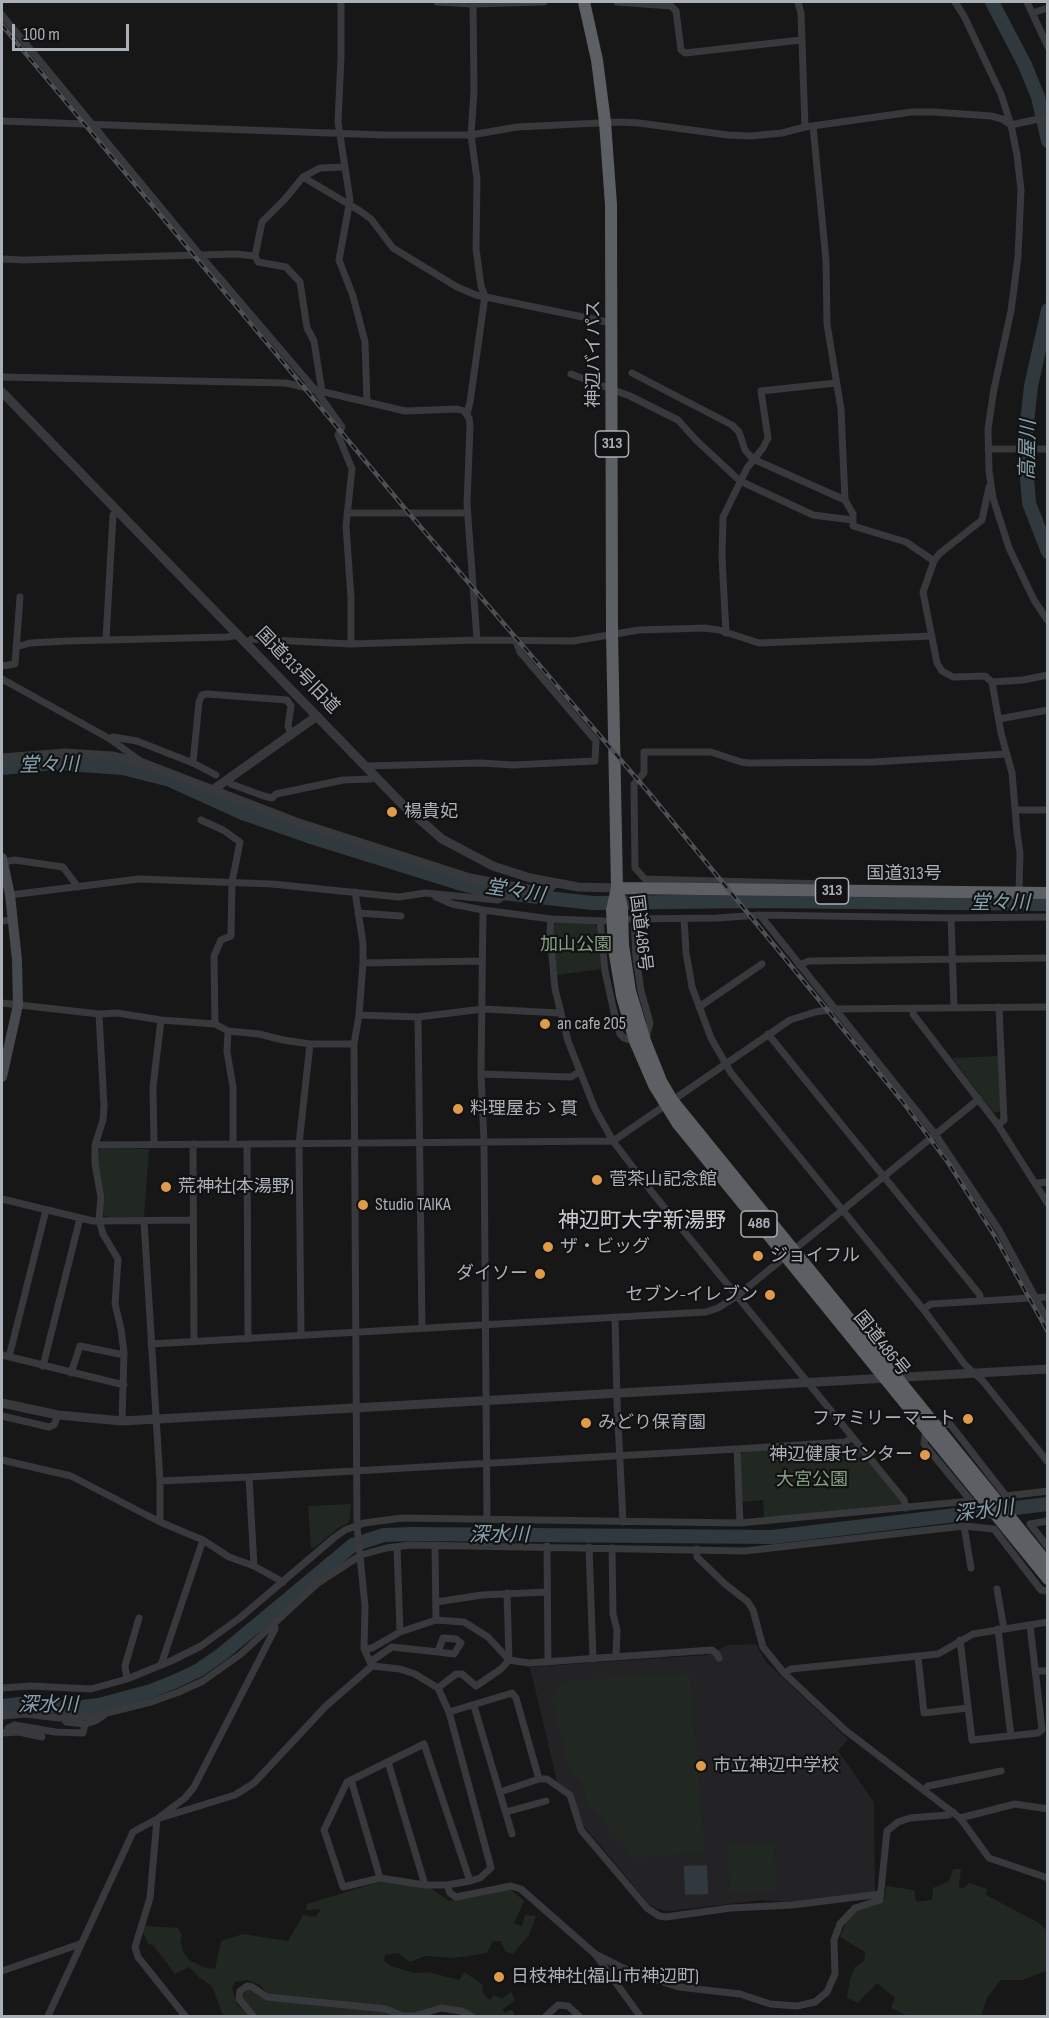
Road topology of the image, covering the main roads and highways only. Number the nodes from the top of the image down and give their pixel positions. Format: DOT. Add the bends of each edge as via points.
graph roads {
  1 [pos="584,2"];
  2 [pos="2,860"];
  3 [pos="1047,893"];
  4 [pos="617,900"];
  5 [pos="7,920"];
  6 [pos="2,1077"];
  7 [pos="1008,1522"];
  8 [pos="1047,1564"];
  9 [pos="1047,1579"];
  1 -- 4 [label="highway, 神辺バイパス / 313" via="597,60 611,205"];
  2 -- 5 [label="main road" via="10,895"];
  3 -- 4 [label="highway, 国道313号 / 313" via="847,891"];
  4 -- 7 [label="highway, 国道486号 / 486" via="614,949 622,996 654,1085 669,1103 678,1124 789,1253"];
  5 -- 6 [label="main road" via="17,960 18,1005"];
  7 -- 8 [label="highway, 国道486号 / 486"];
  7 -- 9 [label="highway, 国道486号 / 486"];
}
